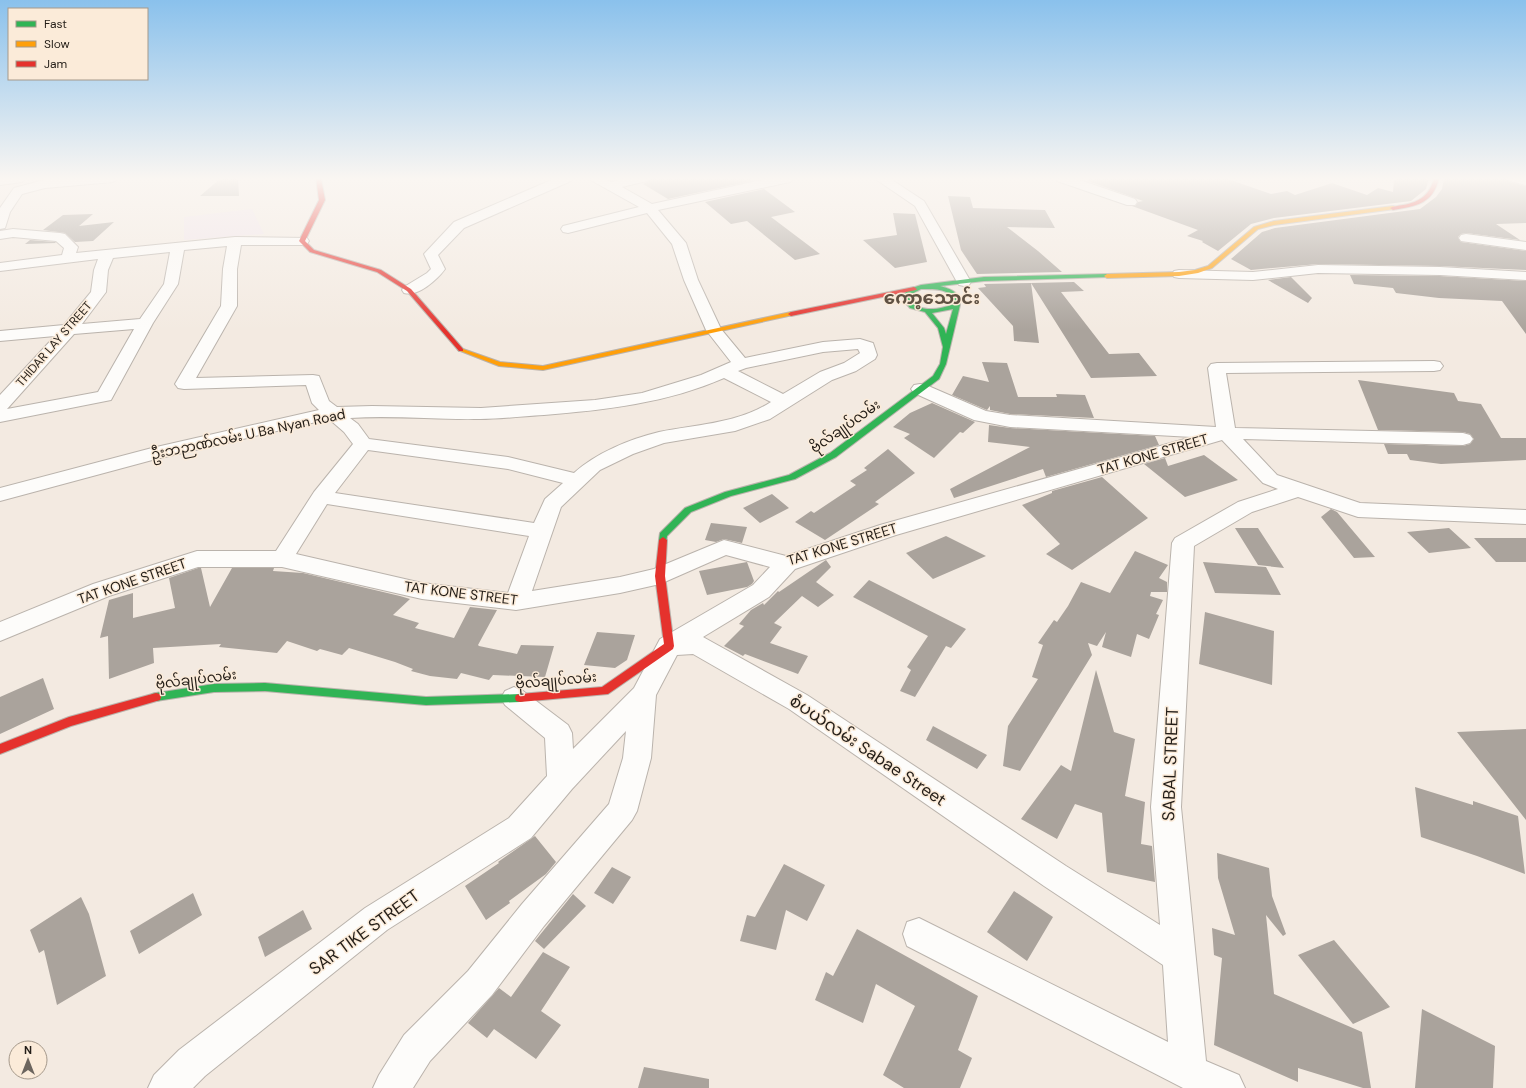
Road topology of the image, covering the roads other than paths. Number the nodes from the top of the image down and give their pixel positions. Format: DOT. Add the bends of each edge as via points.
graph roads {
  1 [pos="308,229"];
  2 [pos="455,229"];
  3 [pos="667,229"];
  4 [pos="934,229"];
  5 [pos="1255,229"];
  6 [pos="0,234"];
  7 [pos="1466,238"];
  8 [pos="302,240"];
  9 [pos="235,241"];
  10 [pos="178,246"];
  11 [pos="1526,246"];
  12 [pos="107,254"];
  13 [pos="68,258"];
  14 [pos="0,266"];
  15 [pos="1179,274"];
  16 [pos="1526,276"];
  17 [pos="964,282"];
  18 [pos="917,288"];
  19 [pos="409,290"];
  20 [pos="857,300"];
  21 [pos="958,303"];
  22 [pos="912,306"];
  23 [pos="927,311"];
  24 [pos="145,323"];
  25 [pos="69,330"];
  26 [pos="714,330"];
  27 [pos="0,336"];
  28 [pos="946,347"];
  29 [pos="1434,366"];
  30 [pos="732,367"];
  31 [pos="920,389"];
  32 [pos="784,401"];
  33 [pos="0,406"];
  34 [pos="332,413"];
  35 [pos="0,416"];
  36 [pos="1226,433"];
  37 [pos="1463,439"];
  38 [pos="363,444"];
  39 [pos="578,480"];
  40 [pos="1298,490"];
  41 [pos="0,495"];
  42 [pos="321,497"];
  43 [pos="1526,517"];
  44 [pos="542,531"];
  45 [pos="282,559"];
  46 [pos="786,564"];
  47 [pos="660,576"];
  48 [pos="516,602"];
  49 [pos="0,632"];
  50 [pos="669,646"];
  51 [pos="644,695"];
  52 [pos="514,698"];
  53 [pos="0,749"];
  54 [pos="562,780"];
  55 [pos="919,934"];
  56 [pos="1179,956"];
  57 [pos="1189,1072"];
  58 [pos="167,1088"];
  59 [pos="392,1088"];
  60 [pos="1226,1088"];
  1 -- 8 [label="main road"];
  2 -- 19 [label="street" via="431,254 438,269 432,276"];
  3 -- 26 [label="street" via="679,243 691,280"];
  4 -- 17 [label="street"];
  5 -- 15 [label="main road" via="1210,267"];
  6 -- 13 [label="street" via="60,237 71,247"];
  7 -- 11 [label="street"];
  8 -- 9 [label="street"];
  8 -- 19 [label="main road" via="312,251 379,271"];
  9 -- 10 [label="street"];
  9 -- 34 [label="street" via="230,269 229,306 184,384 314,380 321,403"];
  10 -- 12 [label="street"];
  10 -- 24 [label="street" via="171,284"];
  12 -- 13 [label="street"];
  12 -- 25 [label="street, THIDAR LAY STREET" via="101,270 98,292"];
  13 -- 14 [label="street"];
  15 -- 16 [label="street" via="1254,276 1318,269 1440,271"];
  15 -- 17 [label="main road" via="1051,276"];
  17 -- 18 [label="main road"];
  17 -- 21 [label="main road, ဗိုလ်ချုပ်လမ်း"];
  18 -- 20 [label="main road"];
  18 -- 21 [label="main road" via="934,287 946,290 958,297"];
  18 -- 22 [label="main road" via="905,295 905,299"];
  19 -- 26 [label="main road" via="462,352 499,364 544,368"];
  20 -- 22 [label="main road"];
  20 -- 26 [label="main road"];
  21 -- 23 [label="main road" via="945,311"];
  21 -- 28 [label="main road, ဗိုလ်ချုပ်လမ်း"];
  22 -- 23 [label="main road"];
  23 -- 28 [label="main road" via="941,328"];
  24 -- 25 [label="street"];
  24 -- 35 [label="street" via="105,396"];
  25 -- 27 [label="street"];
  25 -- 33 [label="street, THIDAR LAY STREET"];
  26 -- 30 [label="street"];
  28 -- 31 [label="main road, ဗိုလ်ချုပ်လမ်း" via="943,364 936,377"];
  29 -- 36 [label="street, TAT KONE STREET" via="1217,368"];
  30 -- 32 [label="street"];
  30 -- 32 [label="street, ဦးဘဉာဏ်လမ်း U Ba Nyan Road" via="823,347 860,344 867,347 869,355"];
  30 -- 34 [label="street, ဦးဘဉာဏ်လမ်း U Ba Nyan Road" via="707,379 644,398 595,404 481,414 372,411"];
  31 -- 36 [label="street" via="981,416 1010,421"];
  31 -- 47 [label="main road, ဗိုလ်ချုပ်လမ်း" via="833,455 792,477 728,494 688,510 663,535"];
  32 -- 39 [label="street" via="763,415 735,425 660,438 626,450 593,466"];
  34 -- 38 [label="street" via="351,428"];
  34 -- 41 [label="street, ဦးဘဉာဏ်လမ်း U Ba Nyan Road" via="152,454"];
  36 -- 37 [label="street"];
  36 -- 40 [label="street" via="1270,478"];
  36 -- 46 [label="street, TAT KONE STREET" via="888,530"];
  38 -- 39 [label="street" via="508,463"];
  38 -- 42 [label="street"];
  39 -- 44 [label="street" via="552,504"];
  40 -- 43 [label="street" via="1358,510"];
  40 -- 56 [label="street, SABAL STREET" via="1245,507 1183,543 1166,807"];
  42 -- 44 [label="street"];
  42 -- 45 [label="street"];
  44 -- 48 [label="street"];
  45 -- 48 [label="street, TAT KONE STREET" via="422,592"];
  45 -- 49 [label="street, TAT KONE STREET" via="197,559 101,590"];
  46 -- 47 [label="street, TAT KONE STREET" via="724,547"];
  46 -- 50 [label="street" via="761,591"];
  47 -- 48 [label="street, TAT KONE STREET"];
  47 -- 50 [label="main road, ဗိုလ်ချုပ်လမ်း"];
  50 -- 51 [label="street, SAR TIKE STREET"];
  50 -- 52 [label="main road, ဗိုလ်ချုပ်လမ်း" via="604,691"];
  50 -- 56 [label="street, စံပယ်လမ်း Sabae Street" via="697,645 798,702 1055,876"];
  51 -- 54 [label="street, SAR TIKE STREET"];
  51 -- 59 [label="street" via="637,758 622,811 533,915 480,983 417,1048"];
  52 -- 53 [label="main road, ဗိုလ်ချုပ်လမ်း" via="426,701 265,687 214,688 151,698 69,722"];
  52 -- 54 [label="street" via="558,733"];
  54 -- 58 [label="street, SAR TIKE STREET" via="520,828 376,920 192,1063"];
  55 -- 57 [label="street"];
  56 -- 57 [label="street, SABAL STREET"];
  57 -- 60 [label="street"];
}
